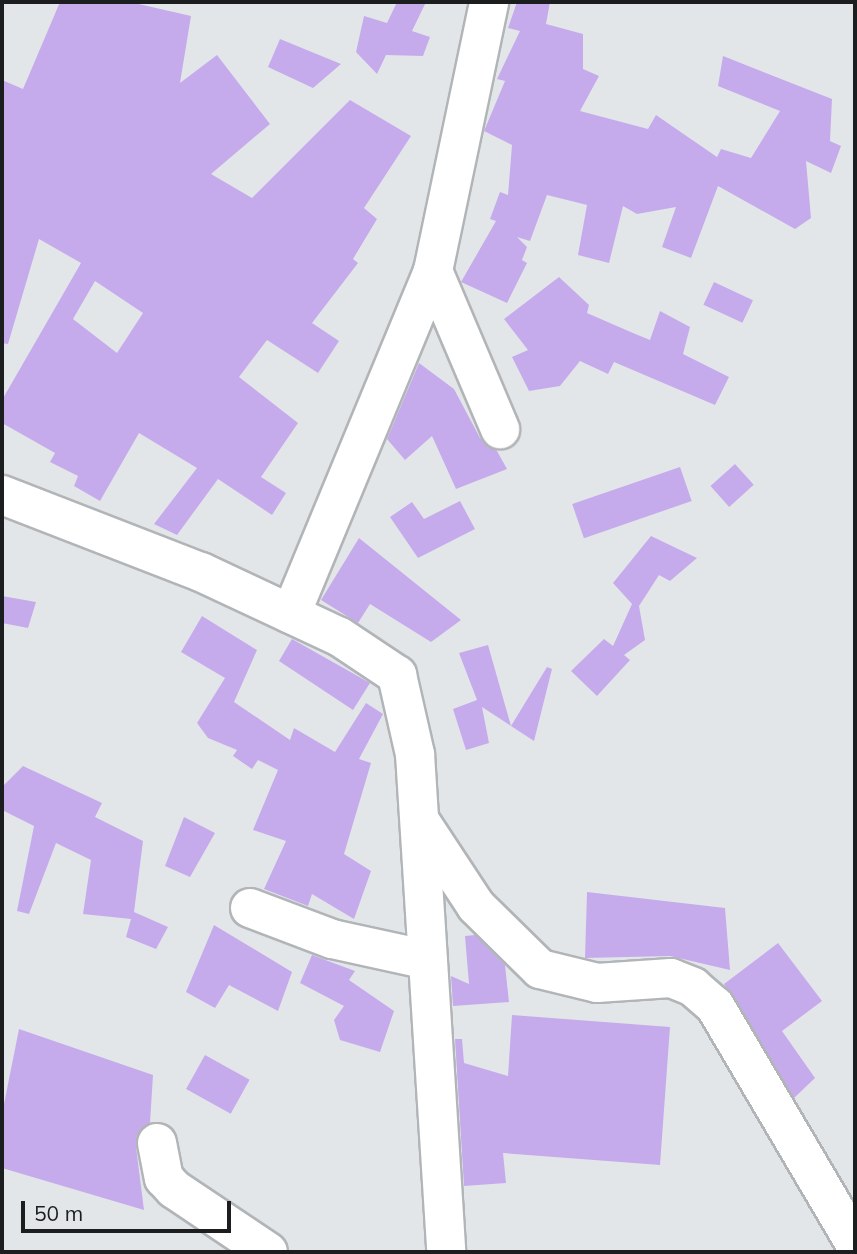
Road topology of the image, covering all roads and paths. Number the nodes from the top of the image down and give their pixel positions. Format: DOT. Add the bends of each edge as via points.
graph roads {
  1 [pos="489,2"];
  2 [pos="433,271"];
  3 [pos="500,429"];
  4 [pos="2,495"];
  5 [pos="291,614"];
  6 [pos="419,819"];
  7 [pos="250,908"];
  8 [pos="428,960"];
  9 [pos="157,1143"];
  10 [pos="855,1244"];
  11 [pos="268,1252"];
  12 [pos="446,1252"];
  1 -- 2 [label="street"];
  2 -- 3 [label="street"];
  2 -- 5 [label="street"];
  4 -- 5 [label="street"];
  5 -- 6 [label="street" via="397,676 409,708"];
  6 -- 8 [label="street"];
  6 -- 10 [label="street" via="476,906 540,969 597,983 671,978 693,987 715,1006"];
  7 -- 8 [label="street" via="332,939"];
  8 -- 12 [label="street"];
  9 -- 11 [label="street" via="164,1178 174,1189"];
}
